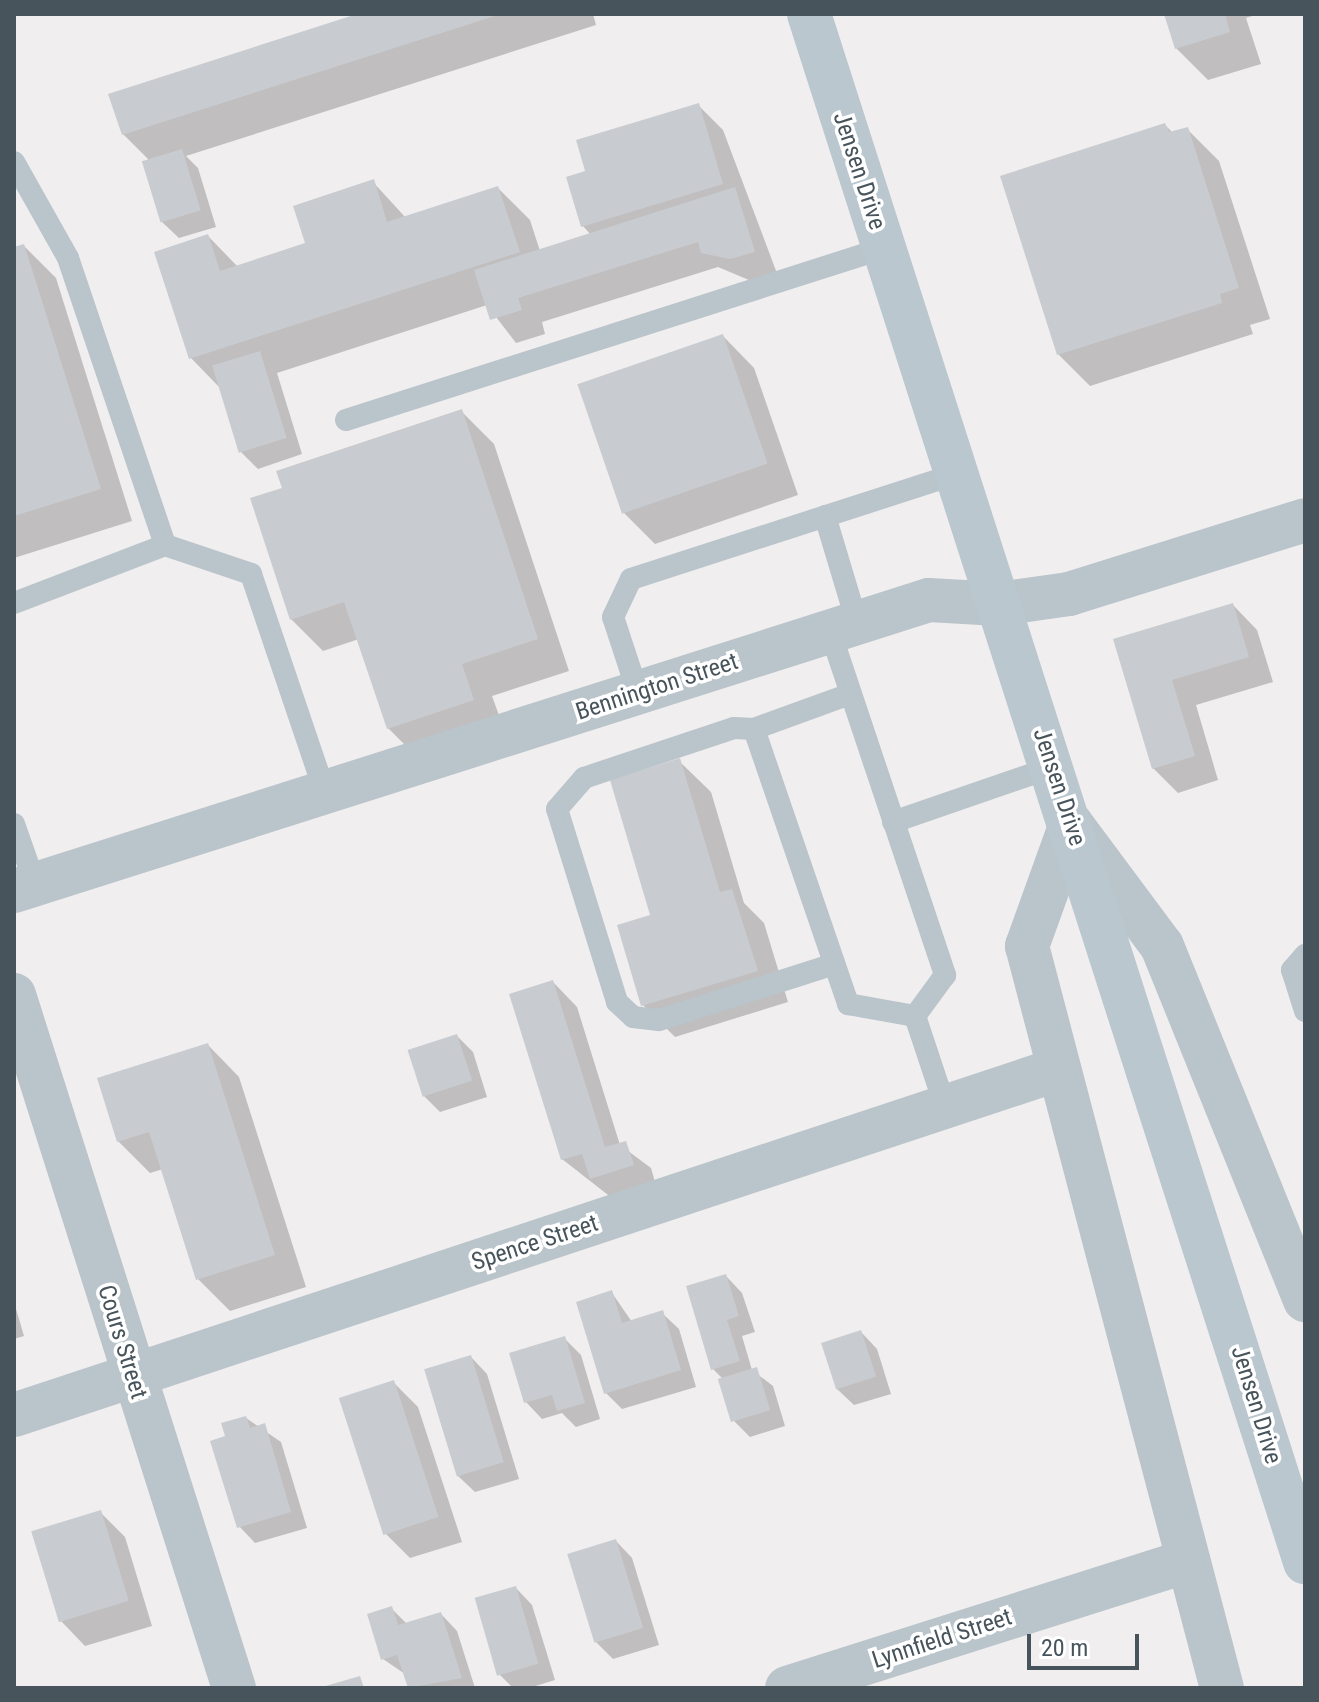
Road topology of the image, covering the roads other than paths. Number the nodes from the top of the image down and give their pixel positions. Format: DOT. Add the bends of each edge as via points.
graph roads {
  1 [pos="809,14"];
  2 [pos="14,162"];
  3 [pos="884,248"];
  4 [pos="346,420"];
  5 [pos="957,474"];
  6 [pos="825,516"];
  7 [pos="1305,520"];
  8 [pos="165,545"];
  9 [pos="14,603"];
  10 [pos="999,604"];
  11 [pos="843,627"];
  12 [pos="638,693"];
  13 [pos="850,694"];
  14 [pos="754,729"];
  15 [pos="1053,767"];
  16 [pos="325,792"];
  17 [pos="893,822"];
  18 [pos="14,824"];
  19 [pos="1071,824"];
  20 [pos="25,887"];
  21 [pos="1305,955"];
  22 [pos="834,964"];
  23 [pos="14,995"];
  24 [pos="1305,1011"];
  25 [pos="915,1016"];
  26 [pos="1056,1070"];
  27 [pos="945,1106"];
  28 [pos="1305,1300"];
  29 [pos="133,1377"];
  30 [pos="14,1415"];
  31 [pos="1188,1561"];
  32 [pos="1305,1562"];
  33 [pos="234,1688"];
  34 [pos="787,1688"];
  35 [pos="1222,1688"];
  1 -- 3 [label="main road, Jensen Drive"];
  2 -- 8 [label="lane" via="68,258"];
  3 -- 4 [label="lane"];
  3 -- 5 [label="main road, Jensen Drive"];
  5 -- 6 [label="lane"];
  5 -- 10 [label="main road, Jensen Drive"];
  6 -- 11 [label="lane"];
  6 -- 12 [label="lane" via="631,579 613,617"];
  7 -- 10 [label="street, Bennington Street" via="1069,594"];
  8 -- 9 [label="lane"];
  8 -- 16 [label="lane" via="251,574"];
  10 -- 11 [label="street, Bennington Street" via="929,600"];
  10 -- 15 [label="main road, Jensen Drive"];
  11 -- 12 [label="street, Bennington Street"];
  11 -- 13 [label="lane"];
  12 -- 16 [label="street, Bennington Street"];
  13 -- 14 [label="lane"];
  13 -- 17 [label="lane"];
  14 -- 22 [label="lane"];
  14 -- 22 [label="lane" via="734,728 584,778 557,809 617,1002 633,1017 659,1020"];
  15 -- 17 [label="lane"];
  15 -- 19 [label="main road, Jensen Drive"];
  16 -- 20 [label="street, Bennington Street"];
  17 -- 25 [label="lane" via="945,975"];
  18 -- 20 [label="lane"];
  19 -- 26 [label="street" via="1027,946"];
  19 -- 28 [label="street" via="1162,946"];
  19 -- 32 [label="main road, Jensen Drive"];
  21 -- 24 [label="lane" via="1292,970"];
  22 -- 25 [label="lane" via="848,1004"];
  23 -- 29 [label="street, Cours Street"];
  25 -- 27 [label="lane"];
  26 -- 27 [label="street, Spence Street"];
  26 -- 31 [label="street"];
  27 -- 29 [label="street, Spence Street"];
  29 -- 30 [label="street, Spence Street"];
  29 -- 33 [label="street, Cours Street"];
  31 -- 34 [label="street, Lynnfield Street"];
  31 -- 35 [label="street"];
}
